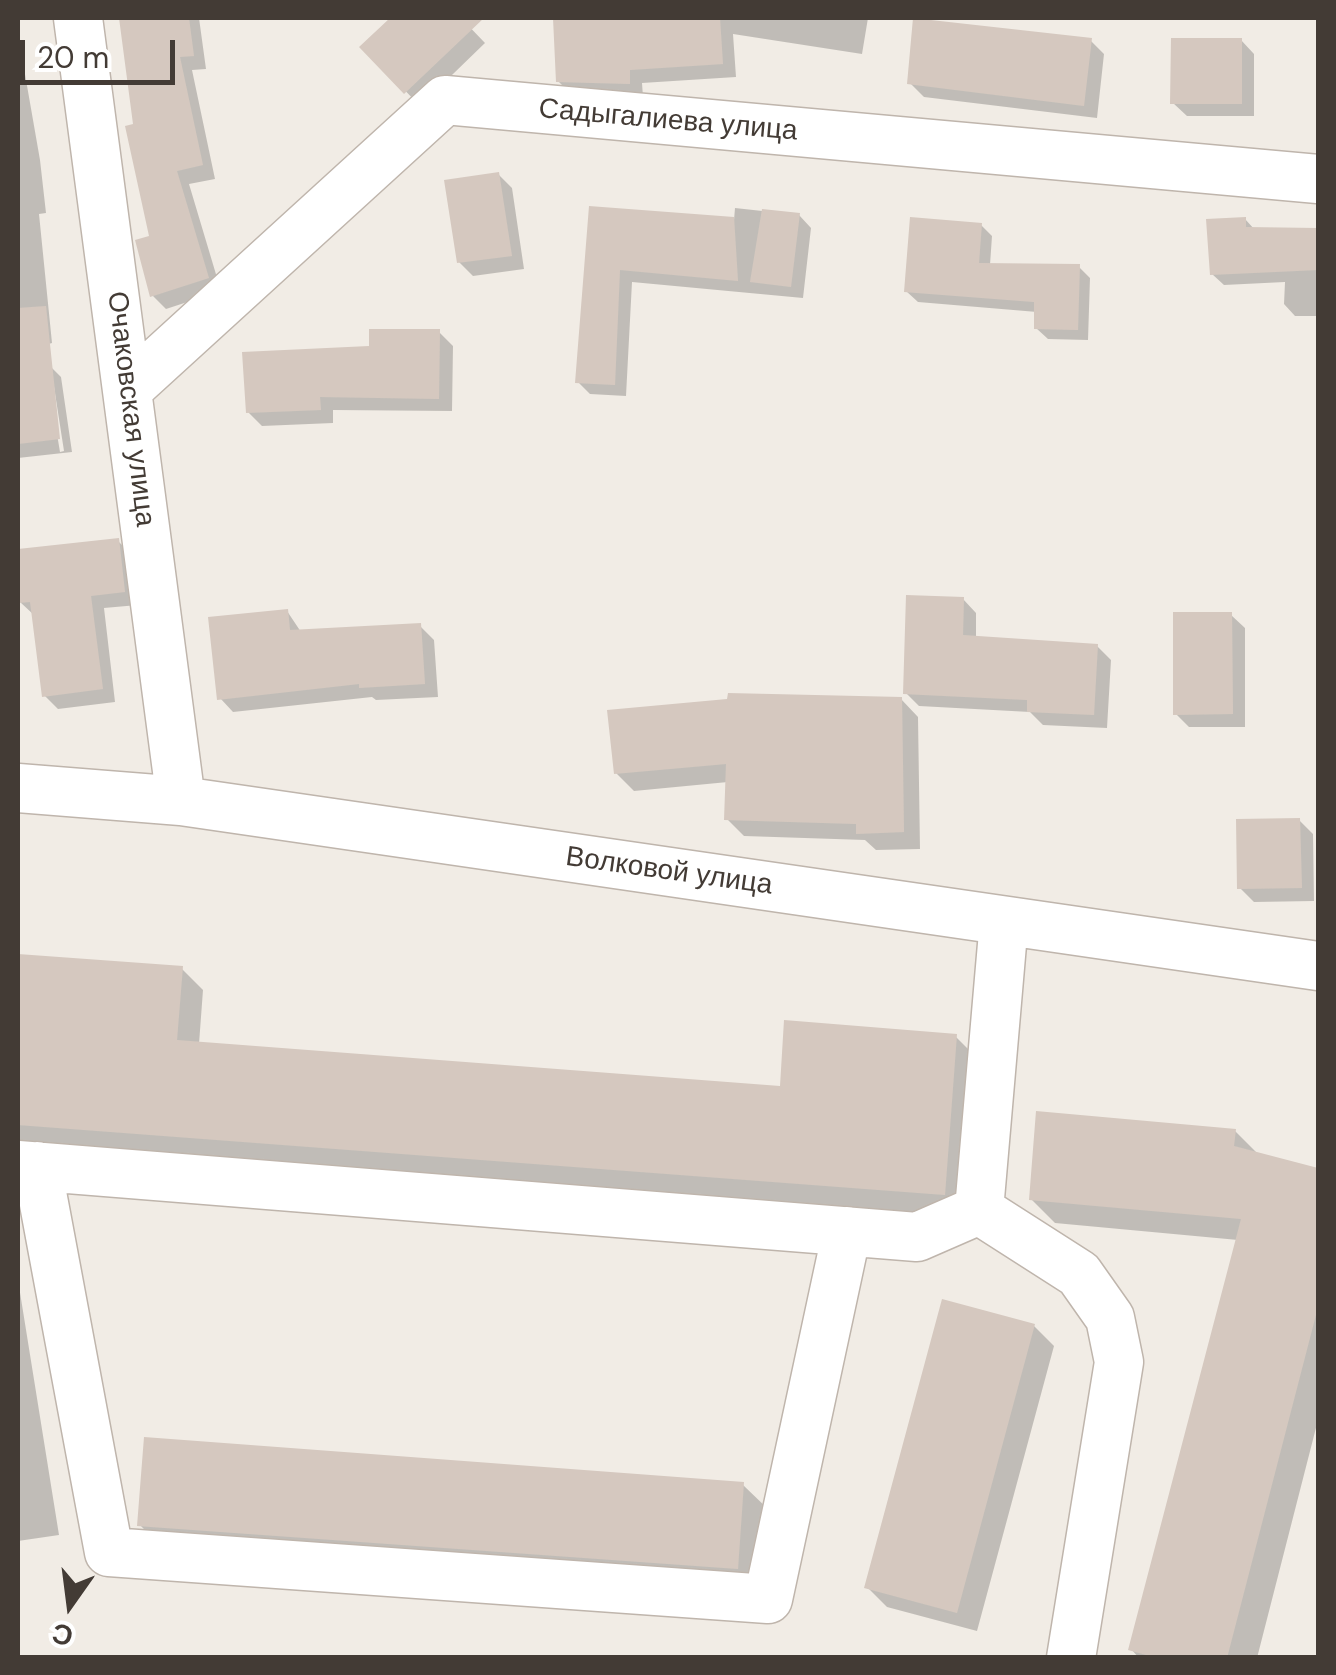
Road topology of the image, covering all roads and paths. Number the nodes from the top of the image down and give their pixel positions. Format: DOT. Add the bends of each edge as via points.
graph roads {
  1 [pos="78,18"];
  2 [pos="1318,179"];
  3 [pos="127,390"];
  4 [pos="18,788"];
  5 [pos="181,801"];
  6 [pos="1004,920"];
  7 [pos="1318,966"];
  8 [pos="27,1166"];
  9 [pos="979,1210"];
  10 [pos="847,1231"];
  11 [pos="1072,1658"];
  1 -- 3 [label="street, Очаковская улица"];
  2 -- 3 [label="street, Садыгалиева улица" via="444,100"];
  3 -- 5 [label="street, Очаковская улица"];
  4 -- 5 [label="street, Волковой улица"];
  5 -- 6 [label="street, Волковой улица"];
  6 -- 7 [label="street, Волковой улица"];
  6 -- 9 [label="street"];
  8 -- 10 [label="street"];
  8 -- 10 [label="street" via="109,1552 768,1599"];
  9 -- 10 [label="street" via="917,1236"];
  9 -- 11 [label="street" via="1080,1274 1113,1332 1119,1362"];
}
